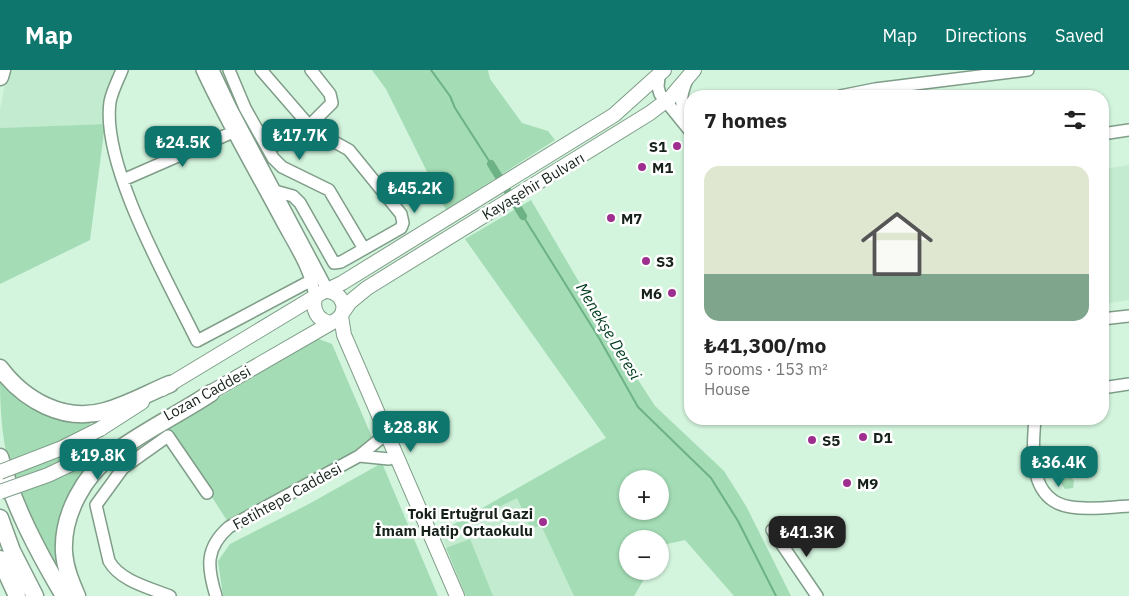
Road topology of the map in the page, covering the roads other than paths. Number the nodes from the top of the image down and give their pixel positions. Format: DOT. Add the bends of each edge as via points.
graph roads {
  1 [pos="2,70"];
  2 [pos="122,70"];
  3 [pos="202,70"];
  4 [pos="213,70"];
  5 [pos="229,70"];
  6 [pos="261,70"];
  7 [pos="311,70"];
  8 [pos="1028,70"];
  9 [pos="661,73"];
  10 [pos="690,75"];
  11 [pos="0,76"];
  12 [pos="684,90"];
  13 [pos="870,90"];
  14 [pos="684,91"];
  15 [pos="665,102"];
  16 [pos="675,112"];
  17 [pos="684,112"];
  18 [pos="650,113"];
  19 [pos="684,123"];
  20 [pos="310,126"];
  21 [pos="1129,130"];
  22 [pos="233,132"];
  23 [pos="1109,133"];
  24 [pos="268,149"];
  25 [pos="123,180"];
  26 [pos="275,191"];
  27 [pos="364,249"];
  28 [pos="312,280"];
  29 [pos="328,291"];
  30 [pos="316,298"];
  31 [pos="1129,316"];
  32 [pos="338,317"];
  33 [pos="1109,318"];
  34 [pos="0,368"];
  35 [pos="170,384"];
  36 [pos="1129,384"];
  37 [pos="1109,387"];
  38 [pos="210,393"];
  39 [pos="1035,425"];
  40 [pos="380,439"];
  41 [pos="359,456"];
  42 [pos="0,457"];
  43 [pos="388,459"];
  44 [pos="0,472"];
  45 [pos="0,492"];
  46 [pos="207,493"];
  47 [pos="1129,506"];
  48 [pos="0,518"];
  49 [pos="772,530"];
  50 [pos="0,560"];
  51 [pos="16,596"];
  52 [pos="35,596"];
  53 [pos="64,596"];
  54 [pos="77,596"];
  55 [pos="170,596"];
  56 [pos="216,596"];
  57 [pos="448,596"];
  58 [pos="457,596"];
  59 [pos="817,596"];
  1 -- 11 [label="highway"];
  2 -- 25 [label="street" via="110,102 110,118"];
  3 -- 22 [label="street"];
  4 -- 26 [label="street"];
  5 -- 24 [label="street"];
  6 -- 20 [label="street"];
  7 -- 20 [label="street" via="330,94 332,103"];
  8 -- 13 [label="street"];
  9 -- 15 [label="street" via="659,91"];
  9 -- 29 [label="main road, Kayaşehir Bulvarı" via="619,111"];
  10 -- 12 [label="street"];
  10 -- 15 [label="main road, Kayaşehir Bulvarı"];
  14 -- 17 [label="street" via="680,101"];
  15 -- 16 [label="street"];
  15 -- 18 [label="main road, Kayaşehir Bulvarı"];
  16 -- 18 [label="street"];
  16 -- 19 [label="street"];
  18 -- 32 [label="main road, Kayaşehir Bulvarı" via="391,274 356,297"];
  20 -- 24 [label="street"];
  20 -- 27 [label="street" via="317,134 349,150 401,214 401,228"];
  21 -- 23 [label="street"];
  22 -- 25 [label="street"];
  22 -- 28 [label="street"];
  24 -- 27 [label="street" via="282,167 329,190"];
  25 -- 28 [label="street" via="131,204 197,341"];
  26 -- 27 [label="street" via="293,196 300,203 334,263"];
  26 -- 29 [label="street"];
  28 -- 30 [label="street"];
  29 -- 30 [label="main road"];
  29 -- 32 [label="main road" via="342,301"];
  30 -- 32 [label="main road" via="314,306 319,318"];
  30 -- 35 [label="main road, Lozan Caddesi"];
  31 -- 33 [label="street"];
  32 -- 38 [label="main road, Lozan Caddesi"];
  32 -- 40 [label="main road" via="336,334"];
  32 -- 58 [label="main road"];
  34 -- 35 [label="highway" via="19,390 35,401 70,413 103,412"];
  35 -- 44 [label="main road, Lozan Caddesi, bridge" via="100,429"];
  36 -- 37 [label="street"];
  38 -- 45 [label="main road, Lozan Caddesi, bridge" via="55,472"];
  38 -- 54 [label="highway" via="113,454 94,472 74,504 65,537 68,574"];
  39 -- 47 [label="street" via="1033,449 1042,490 1056,502 1071,507"];
  40 -- 41 [label="street, Fetihtepe Caddesi"];
  40 -- 43 [label="main road"];
  41 -- 43 [label="street"];
  41 -- 56 [label="street, Fetihtepe Caddesi" via="228,527 209,554"];
  42 -- 53 [label="highway" via="6,481 26,528"];
  43 -- 57 [label="main road"];
  46 -- 55 [label="street" via="168,436 123,468 96,505 113,568 125,577"];
  48 -- 52 [label="highway" via="12,551"];
  49 -- 59 [label="street"];
  50 -- 51 [label="highway"];
}
